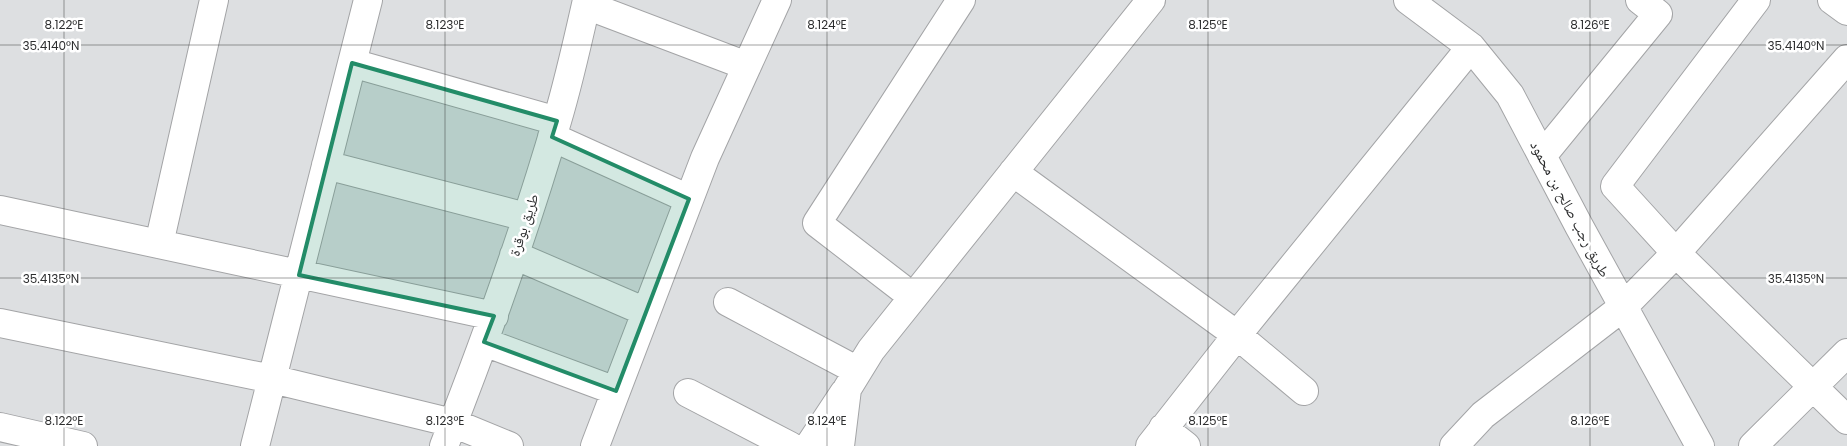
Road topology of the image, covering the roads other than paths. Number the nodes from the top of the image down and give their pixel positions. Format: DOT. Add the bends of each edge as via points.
graph roads {
  1 [pos="214,0"];
  2 [pos="368,0"];
  3 [pos="777,0"];
  4 [pos="961,0"];
  5 [pos="1151,0"];
  6 [pos="1408,0"];
  7 [pos="1640,0"];
  8 [pos="1756,0"];
  9 [pos="1832,0"];
  10 [pos="587,3"];
  11 [pos="1847,11"];
  12 [pos="1471,47"];
  13 [pos="1847,59"];
  14 [pos="352,63"];
  15 [pos="747,66"];
  16 [pos="555,129"];
  17 [pos="1542,156"];
  18 [pos="326,164"];
  19 [pos="1013,172"];
  20 [pos="689,199"];
  21 [pos="0,210"];
  22 [pos="526,217"];
  23 [pos="159,244"];
  24 [pos="1676,253"];
  25 [pos="514,255"];
  26 [pos="299,274"];
  27 [pos="913,297"];
  28 [pos="728,302"];
  29 [pos="1623,307"];
  30 [pos="646,312"];
  31 [pos="494,316"];
  32 [pos="0,324"];
  33 [pos="1237,335"];
  34 [pos="484,342"];
  35 [pos="1847,353"];
  36 [pos="272,379"];
  37 [pos="852,380"];
  38 [pos="1814,387"];
  39 [pos="616,391"];
  40 [pos="1304,392"];
  41 [pos="688,393"];
  42 [pos="1847,420"];
  43 [pos="0,427"];
  44 [pos="449,434"];
  45 [pos="1156,437"];
  46 [pos="83,446"];
  47 [pos="255,446"];
  48 [pos="509,446"];
  49 [pos="595,446"];
  50 [pos="790,446"];
  51 [pos="809,446"];
  52 [pos="840,446"];
  53 [pos="1186,446"];
  54 [pos="1454,446"];
  55 [pos="1700,446"];
  56 [pos="1753,446"];
  1 -- 23 [label="street"];
  2 -- 14 [label="street"];
  3 -- 15 [label="street"];
  4 -- 27 [label="street" via="817,223"];
  5 -- 19 [label="street"];
  6 -- 12 [label="street, طريق رجب صالح بن محمود"];
  7 -- 17 [label="street" via="1658,14"];
  8 -- 24 [label="street" via="1615,186"];
  9 -- 11 [label="street"];
  10 -- 15 [label="street"];
  10 -- 16 [label="street, طريق بوقرة"];
  12 -- 17 [label="street, طريق رجب صالح بن محمود" via="1510,95"];
  12 -- 33 [label="street"];
  13 -- 24 [label="street"];
  14 -- 16 [label="street"];
  14 -- 18 [label="street"];
  15 -- 20 [label="street" via="704,158"];
  16 -- 20 [label="street"];
  16 -- 22 [label="street, طريق بوقرة"];
  17 -- 29 [label="street, طريق رجب صالح بن محمود"];
  18 -- 22 [label="street"];
  18 -- 26 [label="street"];
  19 -- 27 [label="street"];
  19 -- 33 [label="street"];
  20 -- 30 [label="street"];
  21 -- 23 [label="street"];
  22 -- 25 [label="street, طريق بوقرة"];
  23 -- 26 [label="street"];
  24 -- 29 [label="street"];
  24 -- 38 [label="street"];
  25 -- 30 [label="street"];
  25 -- 31 [label="street, طريق بوقرة"];
  26 -- 31 [label="street"];
  26 -- 36 [label="street"];
  27 -- 37 [label="street"];
  28 -- 37 [label="street"];
  29 -- 54 [label="street" via="1483,415"];
  29 -- 55 [label="street, طريق رجب صالح بن محمود"];
  30 -- 39 [label="street"];
  31 -- 34 [label="street, طريق بوقرة"];
  32 -- 36 [label="street"];
  33 -- 40 [label="street"];
  33 -- 45 [label="street"];
  34 -- 39 [label="street"];
  34 -- 44 [label="street, طريق بوقرة"];
  35 -- 38 [label="street"];
  36 -- 44 [label="street"];
  36 -- 47 [label="street"];
  37 -- 51 [label="street"];
  37 -- 52 [label="street"];
  38 -- 42 [label="street"];
  38 -- 56 [label="street"];
  39 -- 49 [label="street"];
  41 -- 50 [label="street"];
  43 -- 46 [label="street"];
  44 -- 48 [label="street"];
  45 -- 53 [label="street"];
}
